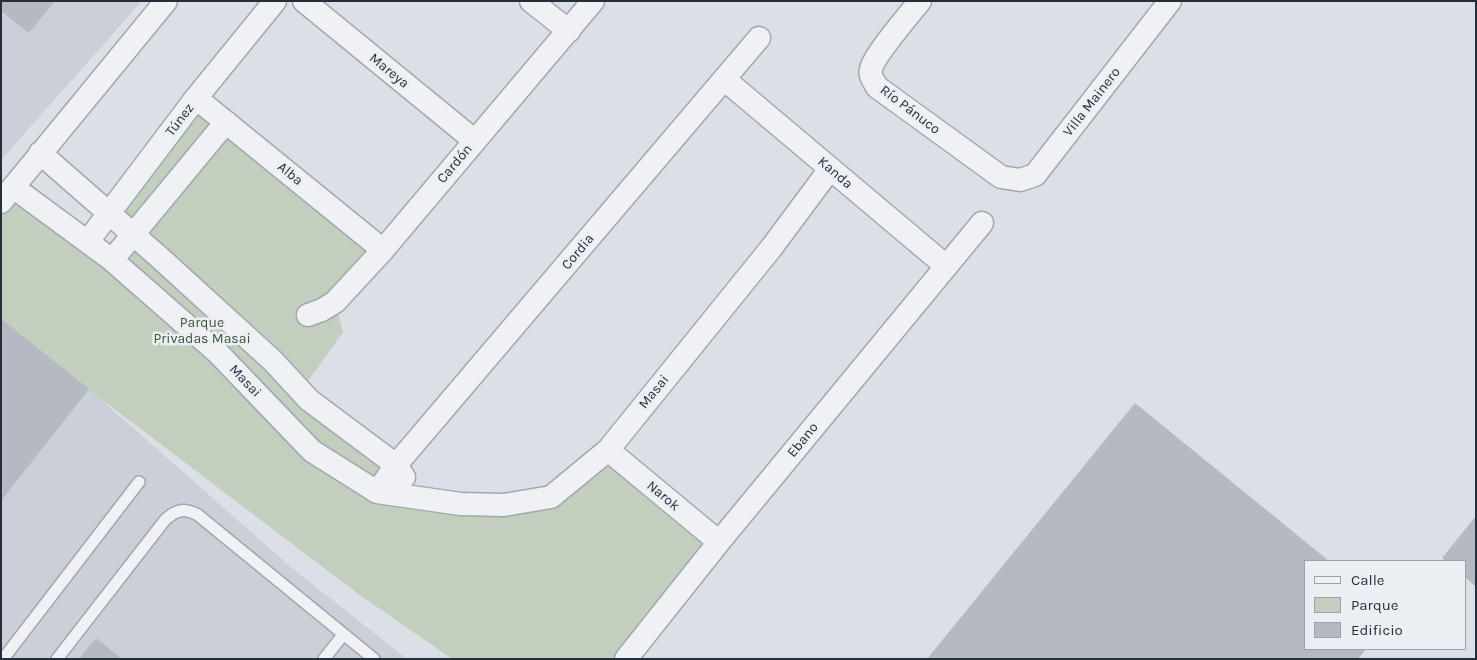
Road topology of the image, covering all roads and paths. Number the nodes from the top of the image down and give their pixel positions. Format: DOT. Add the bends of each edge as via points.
graph roads {
  1 [pos="166,1"];
  2 [pos="276,1"];
  3 [pos="304,1"];
  4 [pos="531,1"];
  5 [pos="593,1"];
  6 [pos="920,1"];
  7 [pos="1170,1"];
  8 [pos="568,31"];
  9 [pos="759,38"];
  10 [pos="724,79"];
  11 [pos="196,98"];
  12 [pos="226,122"];
  13 [pos="475,141"];
  14 [pos="40,153"];
  15 [pos="830,169"];
  16 [pos="1001,177"];
  17 [pos="7,194"];
  18 [pos="108,214"];
  19 [pos="982,223"];
  20 [pos="133,233"];
  21 [pos="88,242"];
  22 [pos="383,250"];
  23 [pos="112,260"];
  24 [pos="946,266"];
  25 [pos="308,315"];
  26 [pos="301,391"];
  27 [pos="279,417"];
  28 [pos="608,450"];
  29 [pos="396,465"];
  30 [pos="140,482"];
  31 [pos="377,492"];
  32 [pos="416,497"];
  33 [pos="719,542"];
  34 [pos="343,635"];
  35 [pos="3,659"];
  36 [pos="57,659"];
  37 [pos="324,659"];
  38 [pos="374,659"];
  39 [pos="626,659"];
  1 -- 14 [label="street"];
  2 -- 11 [label="street, Túnez"];
  3 -- 13 [label="street, Mareya"];
  4 -- 8 [label="street"];
  5 -- 8 [label="street, Cardón"];
  6 -- 16 [label="street, Río Pánuco" via="877,56 870,75 877,87"];
  7 -- 16 [label="street, Villa Mainero" via="1035,175 1020,180"];
  8 -- 13 [label="street, Cardón"];
  9 -- 10 [label="street, Cordia"];
  10 -- 15 [label="street, Kanda"];
  10 -- 29 [label="street, Cordia"];
  11 -- 12 [label="street, Alba"];
  11 -- 18 [label="street, Túnez"];
  12 -- 20 [label="street"];
  12 -- 22 [label="street, Alba"];
  13 -- 22 [label="street, Cardón"];
  14 -- 17 [label="street"];
  14 -- 18 [label="street"];
  15 -- 24 [label="street, Kanda"];
  15 -- 28 [label="street, Masai" via="772,247"];
  17 -- 21 [label="street, Masai"];
  18 -- 20 [label="street"];
  18 -- 21 [label="street, Túnez"];
  19 -- 24 [label="street, Ebano"];
  20 -- 23 [label="street"];
  20 -- 26 [label="street" via="273,361"];
  21 -- 23 [label="street, Masai"];
  22 -- 25 [label="street, Cardón" via="335,302"];
  23 -- 27 [label="street, Masai" via="217,352"];
  24 -- 33 [label="street, Ebano"];
  26 -- 27 [label="street"];
  26 -- 29 [label="street"];
  27 -- 31 [label="street, Masai" via="312,451"];
  28 -- 32 [label="street, Masai" via="551,497 504,505 461,504"];
  28 -- 33 [label="street, Narok"];
  29 -- 31 [label="street, Cordia"];
  29 -- 32 [label="street"];
  30 -- 35 [label="lane"];
  31 -- 32 [label="street, Masai"];
  33 -- 39 [label="street, Ebano"];
  34 -- 36 [label="lane" via="198,515 180,510 165,520"];
  34 -- 37 [label="lane"];
  34 -- 38 [label="lane"];
}
